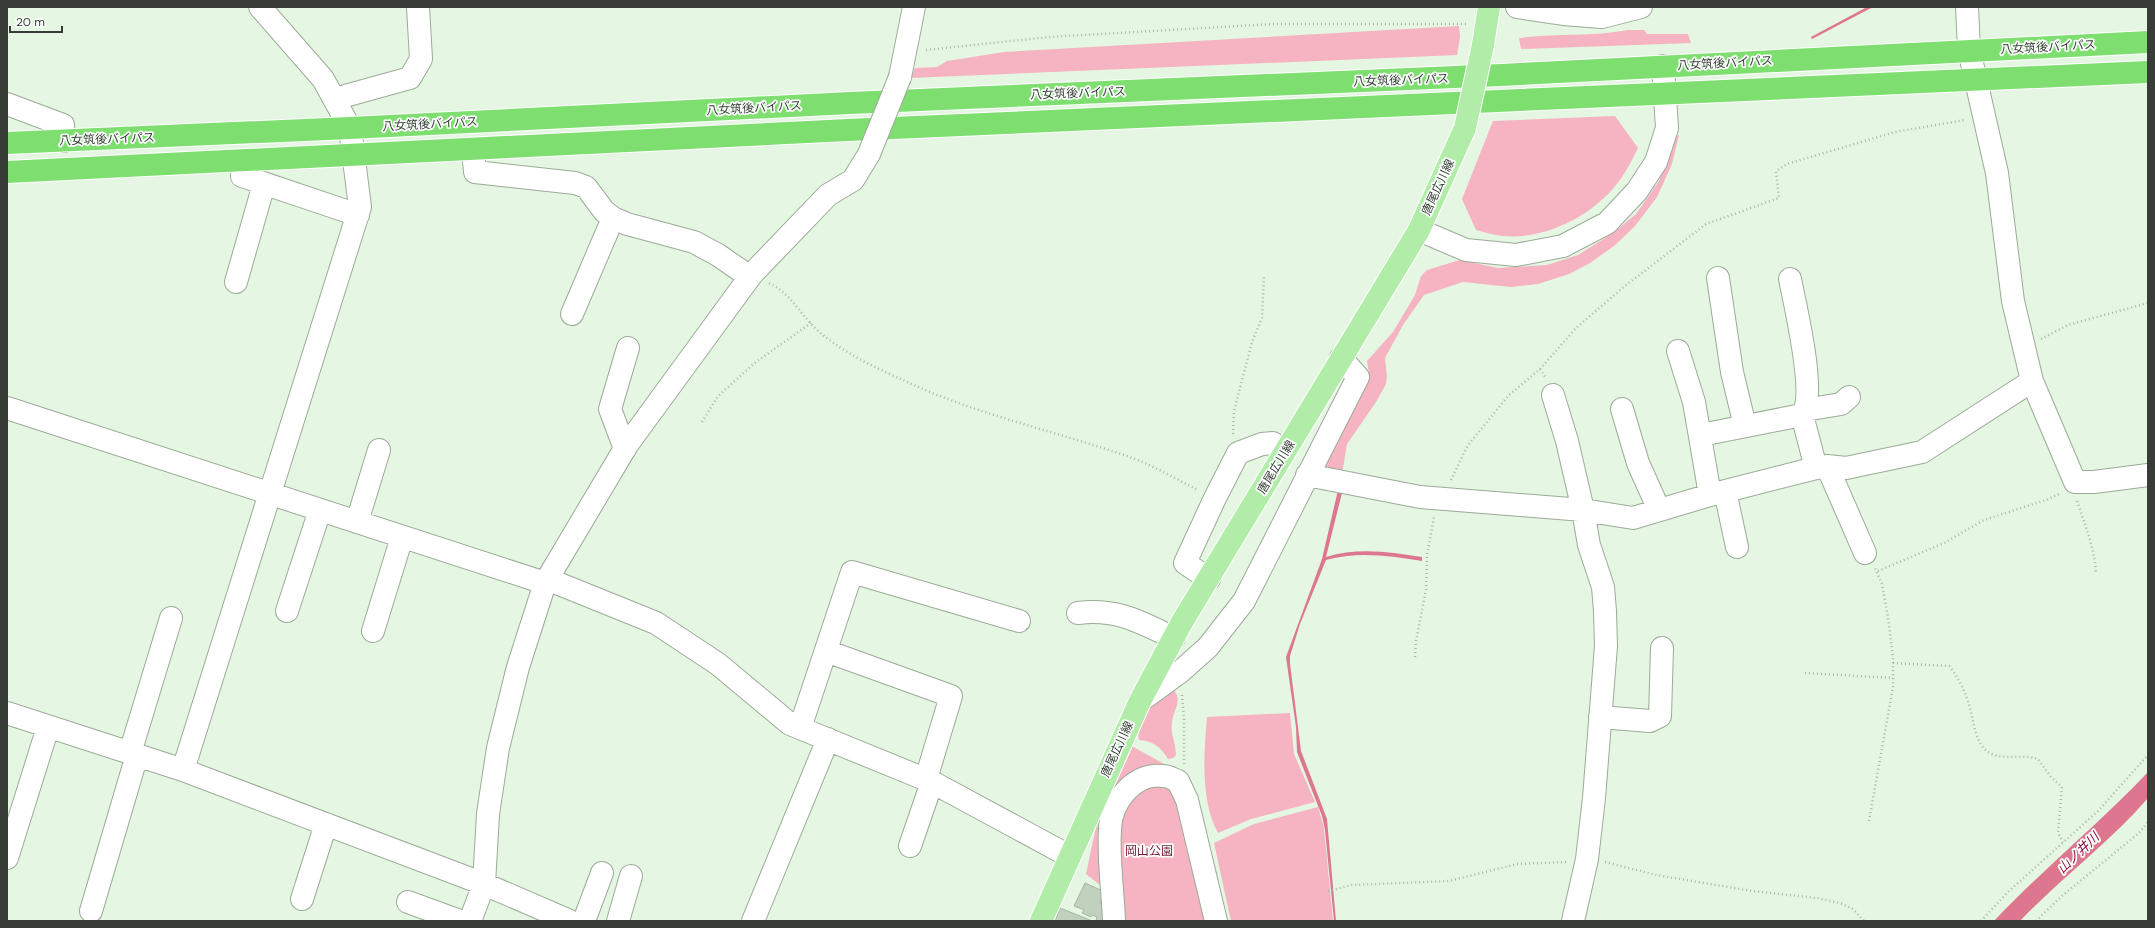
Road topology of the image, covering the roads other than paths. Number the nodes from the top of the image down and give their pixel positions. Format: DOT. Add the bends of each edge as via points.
graph roads {
  1 [pos="260,7"];
  2 [pos="418,7"];
  3 [pos="914,7"];
  4 [pos="1489,7"];
  5 [pos="1517,7"];
  6 [pos="1641,7"];
  7 [pos="1967,7"];
  8 [pos="2148,42"];
  9 [pos="1969,50"];
  10 [pos="1663,66"];
  11 [pos="2148,72"];
  12 [pos="1975,80"];
  13 [pos="1665,94"];
  14 [pos="334,99"];
  15 [pos="7,104"];
  16 [pos="350,128"];
  17 [pos="64,141"];
  18 [pos="7,143"];
  19 [pos="354,156"];
  20 [pos="474,161"];
  21 [pos="7,172"];
  22 [pos="242,172"];
  23 [pos="264,184"];
  24 [pos="358,215"];
  25 [pos="613,218"];
  26 [pos="1419,230"];
  27 [pos="751,276"];
  28 [pos="1718,278"];
  29 [pos="1790,279"];
  30 [pos="236,282"];
  31 [pos="572,314"];
  32 [pos="628,348"];
  33 [pos="1678,351"];
  34 [pos="1341,358"];
  35 [pos="2032,381"];
  36 [pos="1550,386"];
  37 [pos="1849,397"];
  38 [pos="7,408"];
  39 [pos="1622,409"];
  40 [pos="1803,413"];
  41 [pos="1745,426"];
  42 [pos="1701,434"];
  43 [pos="1272,443"];
  44 [pos="625,449"];
  45 [pos="379,450"];
  46 [pos="1821,467"];
  47 [pos="2148,475"];
  48 [pos="1307,476"];
  49 [pos="269,492"];
  50 [pos="1718,493"];
  51 [pos="320,510"];
  52 [pos="1583,510"];
  53 [pos="1659,510"];
  54 [pos="357,522"];
  55 [pos="402,536"];
  56 [pos="1737,547"];
  57 [pos="1865,553"];
  58 [pos="1209,579"];
  59 [pos="546,581"];
  60 [pos="287,611"];
  61 [pos="1078,614"];
  62 [pos="171,618"];
  63 [pos="1019,621"];
  64 [pos="373,631"];
  65 [pos="1174,638"];
  66 [pos="1662,648"];
  67 [pos="826,650"];
  68 [pos="1140,702"];
  69 [pos="7,713"];
  70 [pos="1600,717"];
  71 [pos="48,726"];
  72 [pos="800,728"];
  73 [pos="828,739"];
  74 [pos="133,754"];
  75 [pos="183,770"];
  76 [pos="929,781"];
  77 [pos="326,824"];
  78 [pos="910,846"];
  79 [pos="1069,856"];
  80 [pos="7,858"];
  81 [pos="602,873"];
  82 [pos="631,876"];
  83 [pos="484,884"];
  84 [pos="302,899"];
  85 [pos="408,902"];
  86 [pos="91,911"];
  87 [pos="460,921"];
  88 [pos="470,921"];
  89 [pos="570,921"];
  90 [pos="584,921"];
  91 [pos="618,921"];
  92 [pos="753,921"];
  93 [pos="1041,921"];
  94 [pos="1114,921"];
  95 [pos="1216,921"];
  96 [pos="1573,921"];
  1 -- 14 [label="street" via="323,79"];
  2 -- 14 [label="street" via="422,59 410,78"];
  3 -- 27 [label="street, bridge" via="900,76 869,154 854,180 828,196"];
  4 -- 26 [label="main road, 唐尾広川線, bridge" via="1465,128"];
  5 -- 6 [label="street" via="1602,17"];
  7 -- 9 [label="street"];
  8 -- 9 [label="highway, 八女筑後バイパス"];
  9 -- 10 [label="highway, 八女筑後バイパス"];
  9 -- 12 [label="street"];
  10 -- 13 [label="street"];
  10 -- 16 [label="highway, 八女筑後バイパス" via="1501,76 850,103"];
  11 -- 12 [label="highway, 八女筑後バイパス"];
  12 -- 13 [label="highway, 八女筑後バイパス"];
  12 -- 35 [label="street" via="1997,173 2013,301"];
  13 -- 19 [label="highway, 八女筑後バイパス" via="848,130"];
  13 -- 26 [label="street" via="1667,128 1656,162 1637,191 1607,223 1563,246 1516,255 1466,250"];
  14 -- 16 [label="street"];
  15 -- 17 [label="street" via="63,125"];
  16 -- 17 [label="highway, 八女筑後バイパス"];
  16 -- 19 [label="street"];
  17 -- 18 [label="highway, 八女筑後バイパス"];
  19 -- 21 [label="highway, 八女筑後バイパス"];
  19 -- 24 [label="street" via="360,206"];
  20 -- 25 [label="street" via="475,172 575,183 586,187 604,211"];
  22 -- 23 [label="street" via="242,176"];
  23 -- 24 [label="street"];
  23 -- 30 [label="street"];
  24 -- 49 [label="street"];
  25 -- 27 [label="street" via="694,242"];
  25 -- 31 [label="street"];
  26 -- 34 [label="main road, 唐尾広川線"];
  27 -- 44 [label="street"];
  28 -- 41 [label="street" via="1732,372"];
  29 -- 40 [label="street" via="1802,335 1807,391"];
  32 -- 44 [label="street" via="610,409"];
  33 -- 42 [label="street"];
  34 -- 48 [label="street" via="1358,377"];
  34 -- 58 [label="main road, 唐尾広川線"];
  35 -- 46 [label="street" via="1922,452 1846,468"];
  35 -- 47 [label="street" via="2074,485"];
  36 -- 52 [label="street" via="1567,441"];
  37 -- 40 [label="street" via="1841,404"];
  38 -- 49 [label="street"];
  39 -- 53 [label="street" via="1638,463"];
  40 -- 41 [label="street"];
  40 -- 46 [label="street"];
  41 -- 42 [label="street"];
  42 -- 50 [label="street"];
  43 -- 58 [label="street" via="1262,444 1238,454 1214,498 1185,563"];
  44 -- 59 [label="street"];
  45 -- 54 [label="street"];
  46 -- 50 [label="street"];
  46 -- 57 [label="street"];
  48 -- 52 [label="street" via="1420,497"];
  48 -- 68 [label="street" via="1244,601 1208,647"];
  49 -- 51 [label="street"];
  49 -- 75 [label="street"];
  50 -- 53 [label="street"];
  50 -- 56 [label="street"];
  51 -- 54 [label="street"];
  51 -- 60 [label="street"];
  52 -- 53 [label="street" via="1633,518"];
  52 -- 70 [label="street" via="1589,545 1603,587 1605,611 1606,646"];
  54 -- 55 [label="street"];
  55 -- 59 [label="street"];
  55 -- 64 [label="street"];
  58 -- 65 [label="main road, 唐尾広川線"];
  59 -- 72 [label="street" via="656,623 718,664 790,724"];
  59 -- 83 [label="street" via="518,667 498,748 488,814"];
  61 -- 65 [label="street" via="1098,611 1116,613"];
  62 -- 74 [label="street"];
  63 -- 67 [label="street" via="852,572"];
  65 -- 68 [label="main road, 唐尾広川線"];
  66 -- 70 [label="street" via="1660,716 1650,722"];
  67 -- 72 [label="street"];
  67 -- 76 [label="street" via="951,696"];
  68 -- 79 [label="main road, 唐尾広川線"];
  69 -- 71 [label="street"];
  70 -- 96 [label="street" via="1587,860"];
  71 -- 74 [label="street"];
  71 -- 80 [label="street"];
  72 -- 73 [label="street"];
  73 -- 76 [label="street"];
  73 -- 92 [label="street"];
  74 -- 75 [label="street"];
  74 -- 86 [label="street"];
  75 -- 77 [label="street"];
  76 -- 78 [label="street"];
  76 -- 79 [label="street"];
  77 -- 83 [label="street"];
  77 -- 84 [label="street"];
  79 -- 93 [label="main road, 唐尾広川線"];
  81 -- 90 [label="street"];
  82 -- 91 [label="street"];
  83 -- 88 [label="street"];
  83 -- 89 [label="street"];
  85 -- 87 [label="street"];
  94 -- 95 [label="street" via="1110,827 1115,808 1124,793 1136,781 1163,776 1178,781 1187,800"];
}
